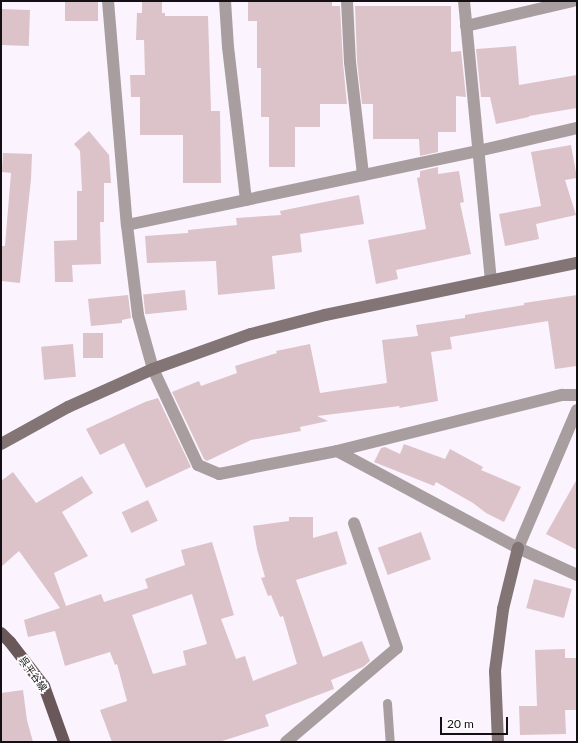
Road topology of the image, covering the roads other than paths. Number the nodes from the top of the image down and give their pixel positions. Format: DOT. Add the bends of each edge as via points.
graph roads {
  1 [pos="108,1"];
  2 [pos="225,1"];
  3 [pos="347,1"];
  4 [pos="464,1"];
  5 [pos="573,1"];
  6 [pos="466,26"];
  7 [pos="577,128"];
  8 [pos="478,151"];
  9 [pos="363,176"];
  10 [pos="246,200"];
  11 [pos="127,225"];
  12 [pos="577,263"];
  13 [pos="491,280"];
  14 [pos="153,369"];
  15 [pos="577,395"];
  16 [pos="577,410"];
  17 [pos="1,444"];
  18 [pos="336,450"];
  19 [pos="354,523"];
  20 [pos="518,548"];
  21 [pos="577,575"];
  22 [pos="1,633"];
  23 [pos="387,703"];
  24 [pos="64,742"];
  25 [pos="286,742"];
  26 [pos="390,742"];
  27 [pos="498,742"];
  1 -- 11 [label="street"];
  2 -- 10 [label="street"];
  3 -- 9 [label="street" via="350,62"];
  4 -- 6 [label="street"];
  5 -- 6 [label="street"];
  6 -- 8 [label="street"];
  7 -- 8 [label="street"];
  8 -- 9 [label="street"];
  8 -- 13 [label="street"];
  9 -- 10 [label="street"];
  10 -- 11 [label="street"];
  11 -- 14 [label="street" via="138,315"];
  12 -- 13 [label="street"];
  13 -- 14 [label="street" via="251,334"];
  14 -- 17 [label="street" via="68,407"];
  14 -- 18 [label="street" via="198,464 218,474"];
  15 -- 18 [label="street" via="562,395"];
  16 -- 20 [label="street"];
  18 -- 20 [label="street"];
  19 -- 25 [label="street" via="397,648"];
  20 -- 21 [label="street"];
  20 -- 27 [label="street" via="503,609 496,671"];
  22 -- 24 [label="main road, 呉平谷線" via="44,686"];
  23 -- 26 [label="lane"];
}
